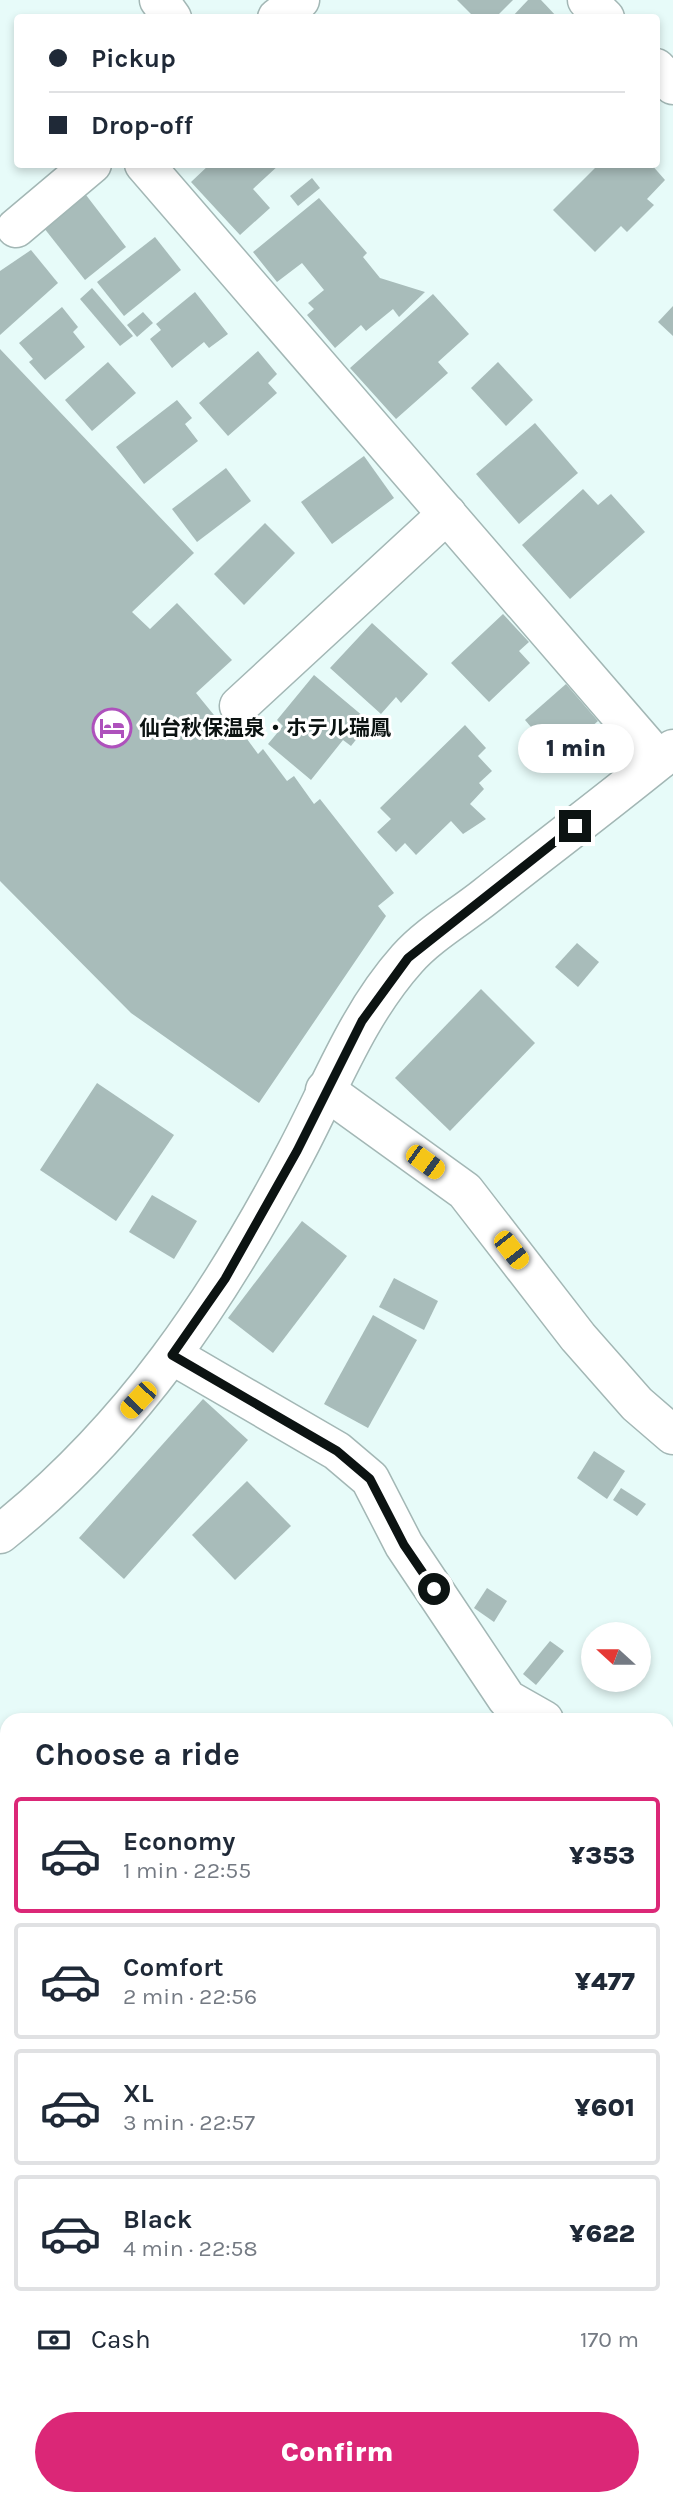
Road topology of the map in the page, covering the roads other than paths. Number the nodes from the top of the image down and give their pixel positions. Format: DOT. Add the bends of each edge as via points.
graph roads {
  1 [pos="300,0"];
  2 [pos="587,0"];
  3 [pos="282,14"];
  4 [pos="601,14"];
  5 [pos="660,72"];
  6 [pos="673,85"];
  7 [pos="88,168"];
  8 [pos="147,168"];
  9 [pos="16,228"];
  10 [pos="447,514"];
  11 [pos="239,706"];
  12 [pos="666,754"];
  13 [pos="325,1090"];
  14 [pos="172,1355"];
  15 [pos="673,1435"];
  16 [pos="0,1534"];
  17 [pos="532,1713"];
  1 -- 3 [label="street"];
  2 -- 4 [label="street"];
  5 -- 6 [label="street"];
  7 -- 9 [label="street"];
  8 -- 10 [label="street"];
  10 -- 11 [label="street"];
  10 -- 12 [label="street"];
  12 -- 13 [label="street" via="408,958 362,1021"];
  13 -- 14 [label="street" via="297,1151 225,1279"];
  13 -- 15 [label="street" via="465,1191 578,1337 637,1404"];
  14 -- 16 [label="street" via="147,1390 52,1492"];
  14 -- 17 [label="street" via="337,1451 370,1479 404,1545 507,1699"];
}
